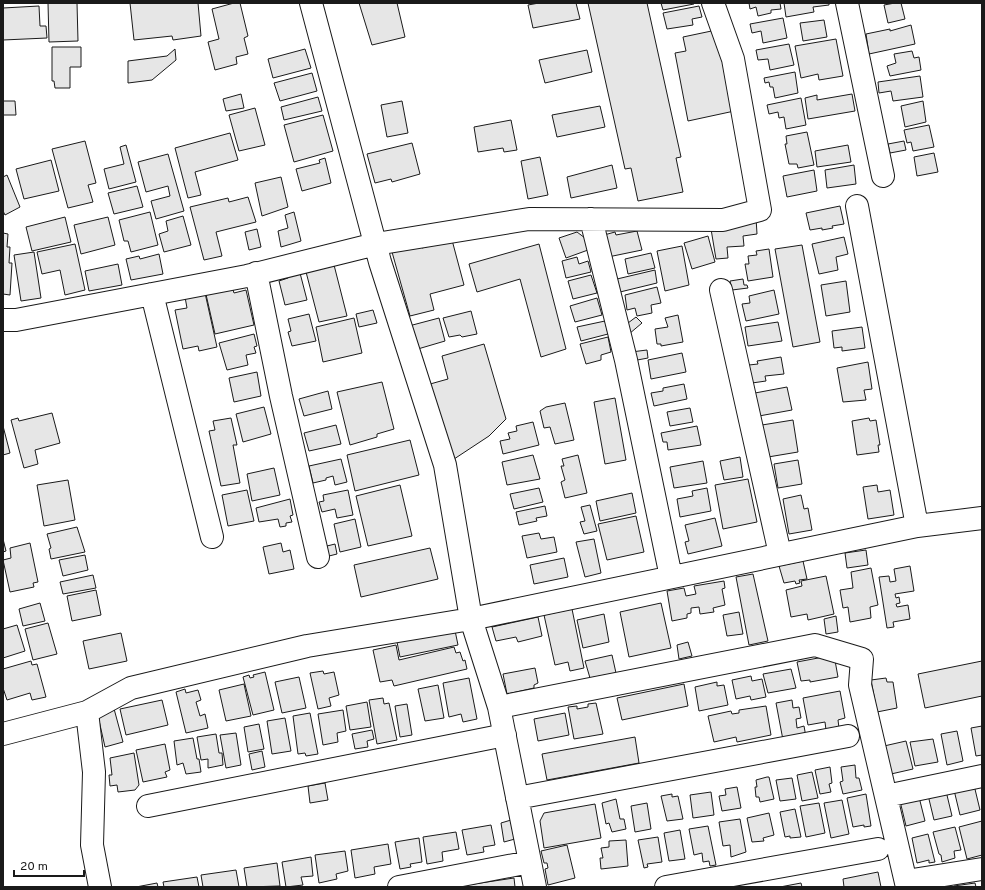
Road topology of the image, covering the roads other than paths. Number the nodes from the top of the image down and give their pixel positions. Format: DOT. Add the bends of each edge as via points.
graph roads {
  1 [pos="311,3"];
  2 [pos="713,3"];
  3 [pos="847,3"];
  4 [pos="883,176"];
  5 [pos="857,206"];
  6 [pos="591,219"];
  7 [pos="376,244"];
  8 [pos="256,273"];
  9 [pos="721,290"];
  10 [pos="152,294"];
  11 [pos="3,320"];
  12 [pos="982,518"];
  13 [pos="917,526"];
  14 [pos="212,537"];
  15 [pos="780,554"];
  16 [pos="318,557"];
  17 [pos="671,577"];
  18 [pos="471,619"];
  19 [pos="499,707"];
  20 [pos="87,712"];
  21 [pos="3,734"];
  22 [pos="505,735"];
  23 [pos="848,736"];
  24 [pos="982,776"];
  25 [pos="886,796"];
  26 [pos="517,798"];
  27 [pos="148,806"];
  28 [pos="878,849"];
  29 [pos="530,862"];
  30 [pos="982,869"];
  31 [pos="906,884"];
  32 [pos="100,887"];
  33 [pos="399,887"];
  34 [pos="535,887"];
  35 [pos="666,887"];
  1 -- 7 [label="street"];
  2 -- 6 [label="street" via="733,59 760,210 723,220"];
  3 -- 4 [label="street"];
  5 -- 13 [label="street"];
  6 -- 7 [label="street" via="529,219"];
  6 -- 17 [label="street" via="626,360"];
  7 -- 8 [label="street"];
  7 -- 18 [label="street" via="445,465"];
  8 -- 10 [label="street"];
  8 -- 16 [label="street"];
  9 -- 15 [label="street"];
  10 -- 11 [label="street" via="16,320"];
  10 -- 14 [label="street"];
  12 -- 13 [label="street"];
  13 -- 15 [label="street"];
  15 -- 17 [label="street"];
  17 -- 18 [label="street"];
  18 -- 19 [label="street"];
  18 -- 20 [label="street" via="307,646 131,688"];
  19 -- 22 [label="street"];
  19 -- 25 [label="street" via="815,645 862,659 860,685"];
  20 -- 21 [label="street"];
  20 -- 32 [label="street" via="94,772 92,844"];
  22 -- 26 [label="street"];
  22 -- 27 [label="street"];
  23 -- 26 [label="street"];
  24 -- 25 [label="street"];
  25 -- 31 [label="street"];
  26 -- 29 [label="street"];
  28 -- 35 [label="street"];
  29 -- 33 [label="street"];
  29 -- 34 [label="street"];
  30 -- 31 [label="street"];
}
